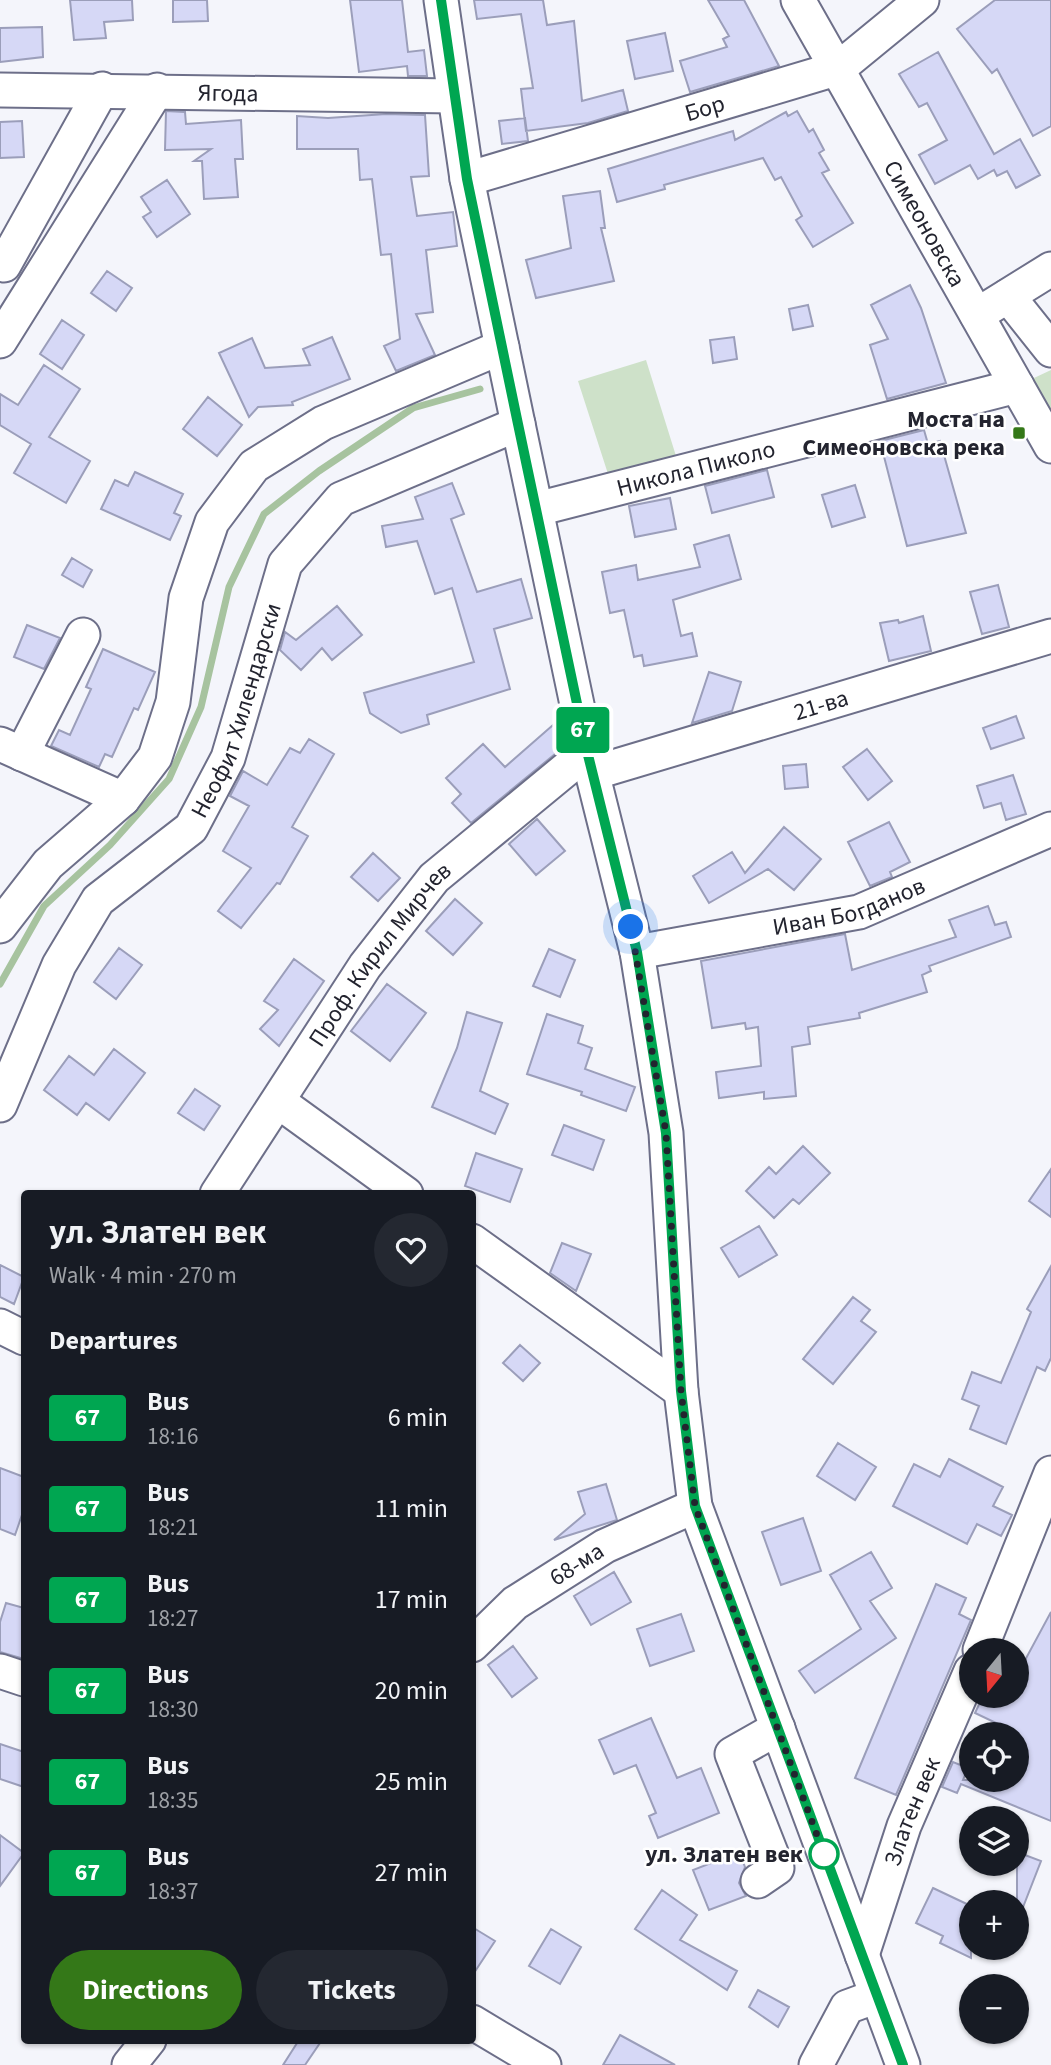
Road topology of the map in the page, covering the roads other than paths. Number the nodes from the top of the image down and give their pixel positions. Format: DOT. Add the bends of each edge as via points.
graph roads {
  1 [pos="441,0"];
  2 [pos="798,0"];
  3 [pos="922,0"];
  4 [pos="839,68"];
  5 [pos="102,89"];
  6 [pos="0,90"];
  7 [pos="157,90"];
  8 [pos="454,96"];
  9 [pos="467,179"];
  10 [pos="4,265"];
  11 [pos="1051,269"];
  12 [pos="1008,296"];
  13 [pos="977,315"];
  14 [pos="0,341"];
  15 [pos="502,347"];
  16 [pos="1051,350"];
  17 [pos="1017,386"];
  18 [pos="518,424"];
  19 [pos="1051,446"];
  20 [pos="537,509"];
  21 [pos="83,635"];
  22 [pos="1051,636"];
  23 [pos="11,749"];
  24 [pos="590,762"];
  25 [pos="123,799"];
  26 [pos="1051,829"];
  27 [pos="0,926"];
  28 [pos="637,952"];
  29 [pos="279,1102"];
  30 [pos="0,1105"];
  31 [pos="220,1190"];
  32 [pos="400,1190"];
  33 [pos="476,1244"];
  34 [pos="0,1326"];
  35 [pos="21,1336"];
  36 [pos="681,1391"];
  37 [pos="1051,1473"];
  38 [pos="695,1506"];
  39 [pos="985,1638"];
  40 [pos="476,1642"];
  41 [pos="0,1671"];
  42 [pos="21,1678"];
  43 [pos="959,1699"];
  44 [pos="778,1728"];
  45 [pos="758,1881"];
  46 [pos="862,1955"];
  47 [pos="877,1996"];
  48 [pos="476,2024"];
  49 [pos="146,2044"];
  50 [pos="129,2065"];
  51 [pos="544,2065"];
  52 [pos="816,2065"];
  53 [pos="903,2065"];
  1 -- 8 [label="street"];
  2 -- 4 [label="street, Симеоновска"];
  3 -- 4 [label="street, Бор"];
  4 -- 9 [label="street, Бор"];
  4 -- 13 [label="street, Симеоновска"];
  5 -- 6 [label="street, Ягода"];
  5 -- 7 [label="street, Ягода"];
  5 -- 10 [label="street"];
  7 -- 8 [label="street, Ягода"];
  7 -- 14 [label="street"];
  8 -- 9 [label="street"];
  9 -- 15 [label="street"];
  11 -- 12 [label="street"];
  12 -- 13 [label="street"];
  12 -- 16 [label="street"];
  13 -- 17 [label="street, Симеоновска"];
  15 -- 18 [label="street"];
  15 -- 25 [label="street" via="323,423 254,466 212,522 186,598 173,702 155,757"];
  17 -- 19 [label="street, Симеоновска"];
  17 -- 20 [label="street, Никола Пиколо"];
  18 -- 20 [label="street"];
  18 -- 30 [label="street, Неофит Хилендарски" via="341,499 285,565 228,758 191,828 98,900 59,965"];
  20 -- 24 [label="street"];
  21 -- 23 [label="street"];
  22 -- 24 [label="street, 21-ва"];
  23 -- 25 [label="street"];
  24 -- 28 [label="street"];
  24 -- 29 [label="street, Проф. Кирил Мирчев" via="434,878 365,967"];
  25 -- 27 [label="street" via="48,864"];
  26 -- 28 [label="street, Иван Богданов" via="859,912"];
  28 -- 36 [label="street" via="666,1133"];
  29 -- 31 [label="street, Проф. Кирил Мирчев"];
  29 -- 32 [label="street"];
  33 -- 36 [label="street"];
  34 -- 35 [label="street"];
  36 -- 38 [label="street"];
  37 -- 39 [label="street"];
  38 -- 40 [label="street, 68-ма" via="605,1546 515,1603"];
  38 -- 44 [label="street"];
  41 -- 42 [label="street"];
  43 -- 46 [label="street, Златен век" via="904,1826"];
  44 -- 45 [label="street" via="732,1754 777,1868"];
  44 -- 46 [label="street"];
  46 -- 47 [label="street"];
  47 -- 52 [label="street" via="847,2007"];
  47 -- 53 [label="street"];
  48 -- 51 [label="street"];
  49 -- 50 [label="street"];
}
